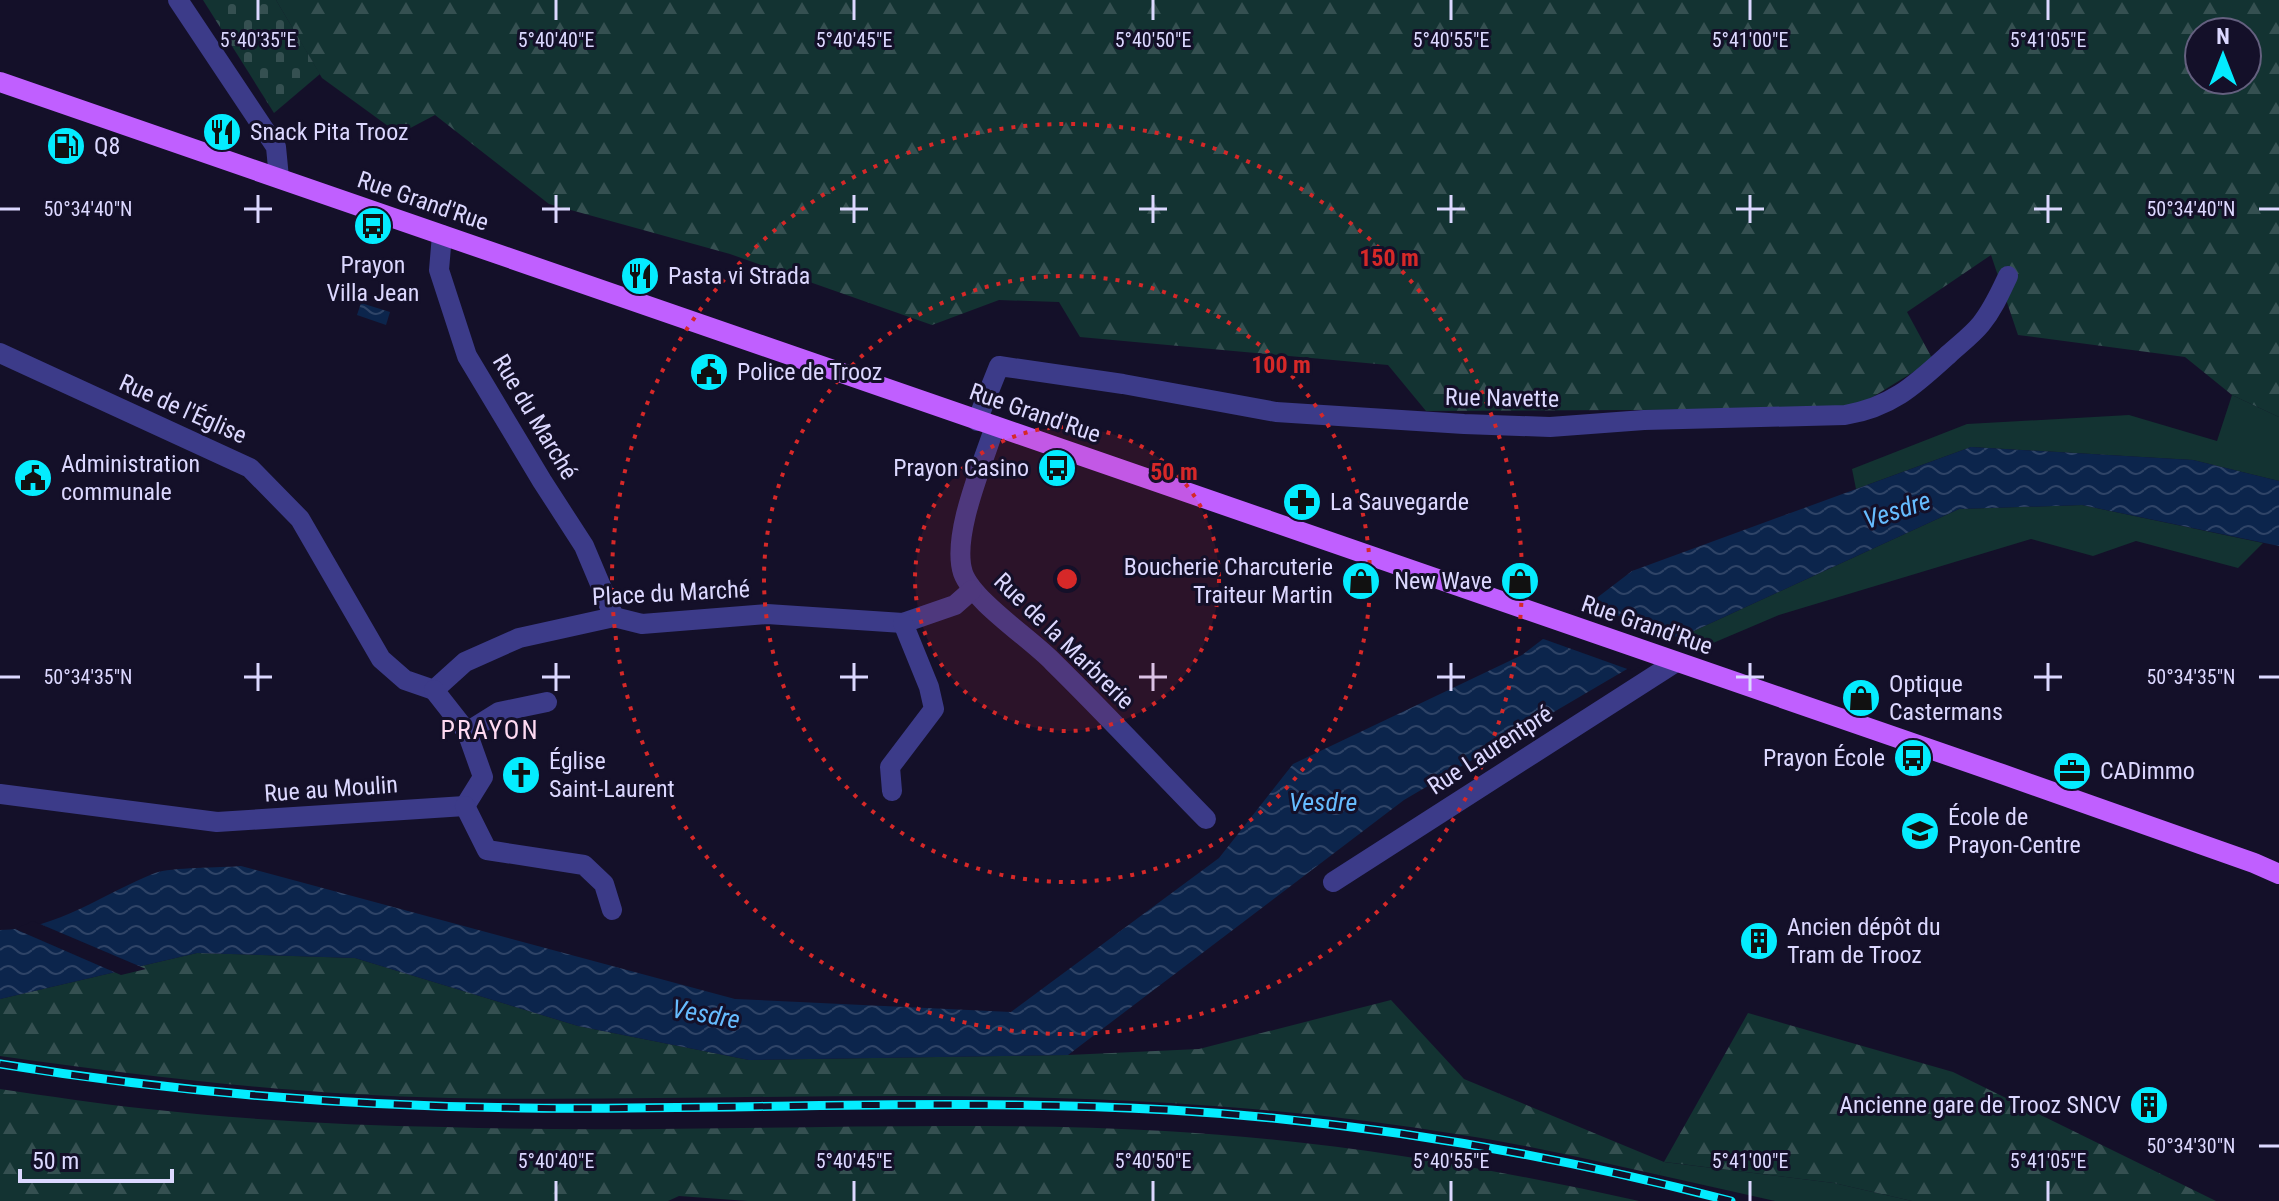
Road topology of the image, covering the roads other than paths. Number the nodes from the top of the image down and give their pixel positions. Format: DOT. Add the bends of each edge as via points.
graph roads {
  1 [pos="178,0"];
  2 [pos="0,82"];
  3 [pos="279,178"];
  4 [pos="442,235"];
  5 [pos="2008,276"];
  6 [pos="0,353"];
  7 [pos="986,424"];
  8 [pos="972,590"];
  9 [pos="604,619"];
  10 [pos="903,623"];
  11 [pos="1666,659"];
  12 [pos="434,690"];
  13 [pos="547,702"];
  14 [pos="467,732"];
  15 [pos="892,791"];
  16 [pos="0,794"];
  17 [pos="465,806"];
  18 [pos="1206,819"];
  19 [pos="2279,874"];
  20 [pos="1333,882"];
  21 [pos="612,910"];
  1 -- 3 [label="street" via="276,147"];
  2 -- 3 [label="main road, Rue Grand'Rue"];
  3 -- 4 [label="main road, Rue Grand'Rue"];
  4 -- 7 [label="main road, Rue Grand'Rue"];
  4 -- 9 [label="street, Rue du Marché" via="439,270 467,356 584,546"];
  5 -- 7 [label="street, Rue Navette" via="1979,327 1916,383 1880,406 1845,415 1550,427 1464,424 1276,412 999,366"];
  6 -- 12 [label="street, Rue de l'Église" via="250,468 300,519 381,659 405,680"];
  7 -- 8 [label="street, Rue de la Marbrerie" via="960,551"];
  7 -- 11 [label="main road, Rue Grand'Rue"];
  8 -- 10 [label="street, Place du Marché" via="955,605"];
  8 -- 18 [label="street, Rue de la Marbrerie" via="1051,660"];
  9 -- 10 [label="street, Place du Marché" via="642,624 767,614"];
  9 -- 12 [label="street, Place du Marché" via="519,638 465,662"];
  10 -- 15 [label="street" via="934,709 890,767"];
  11 -- 19 [label="main road, Rue Grand'Rue"];
  11 -- 20 [label="street, Rue Laurentpré"];
  12 -- 14 [label="street"];
  13 -- 14 [label="street" via="499,712"];
  14 -- 17 [label="street" via="483,777"];
  16 -- 17 [label="street, Rue au Moulin" via="217,822"];
  17 -- 21 [label="street" via="487,850 584,865 604,884"];
}
